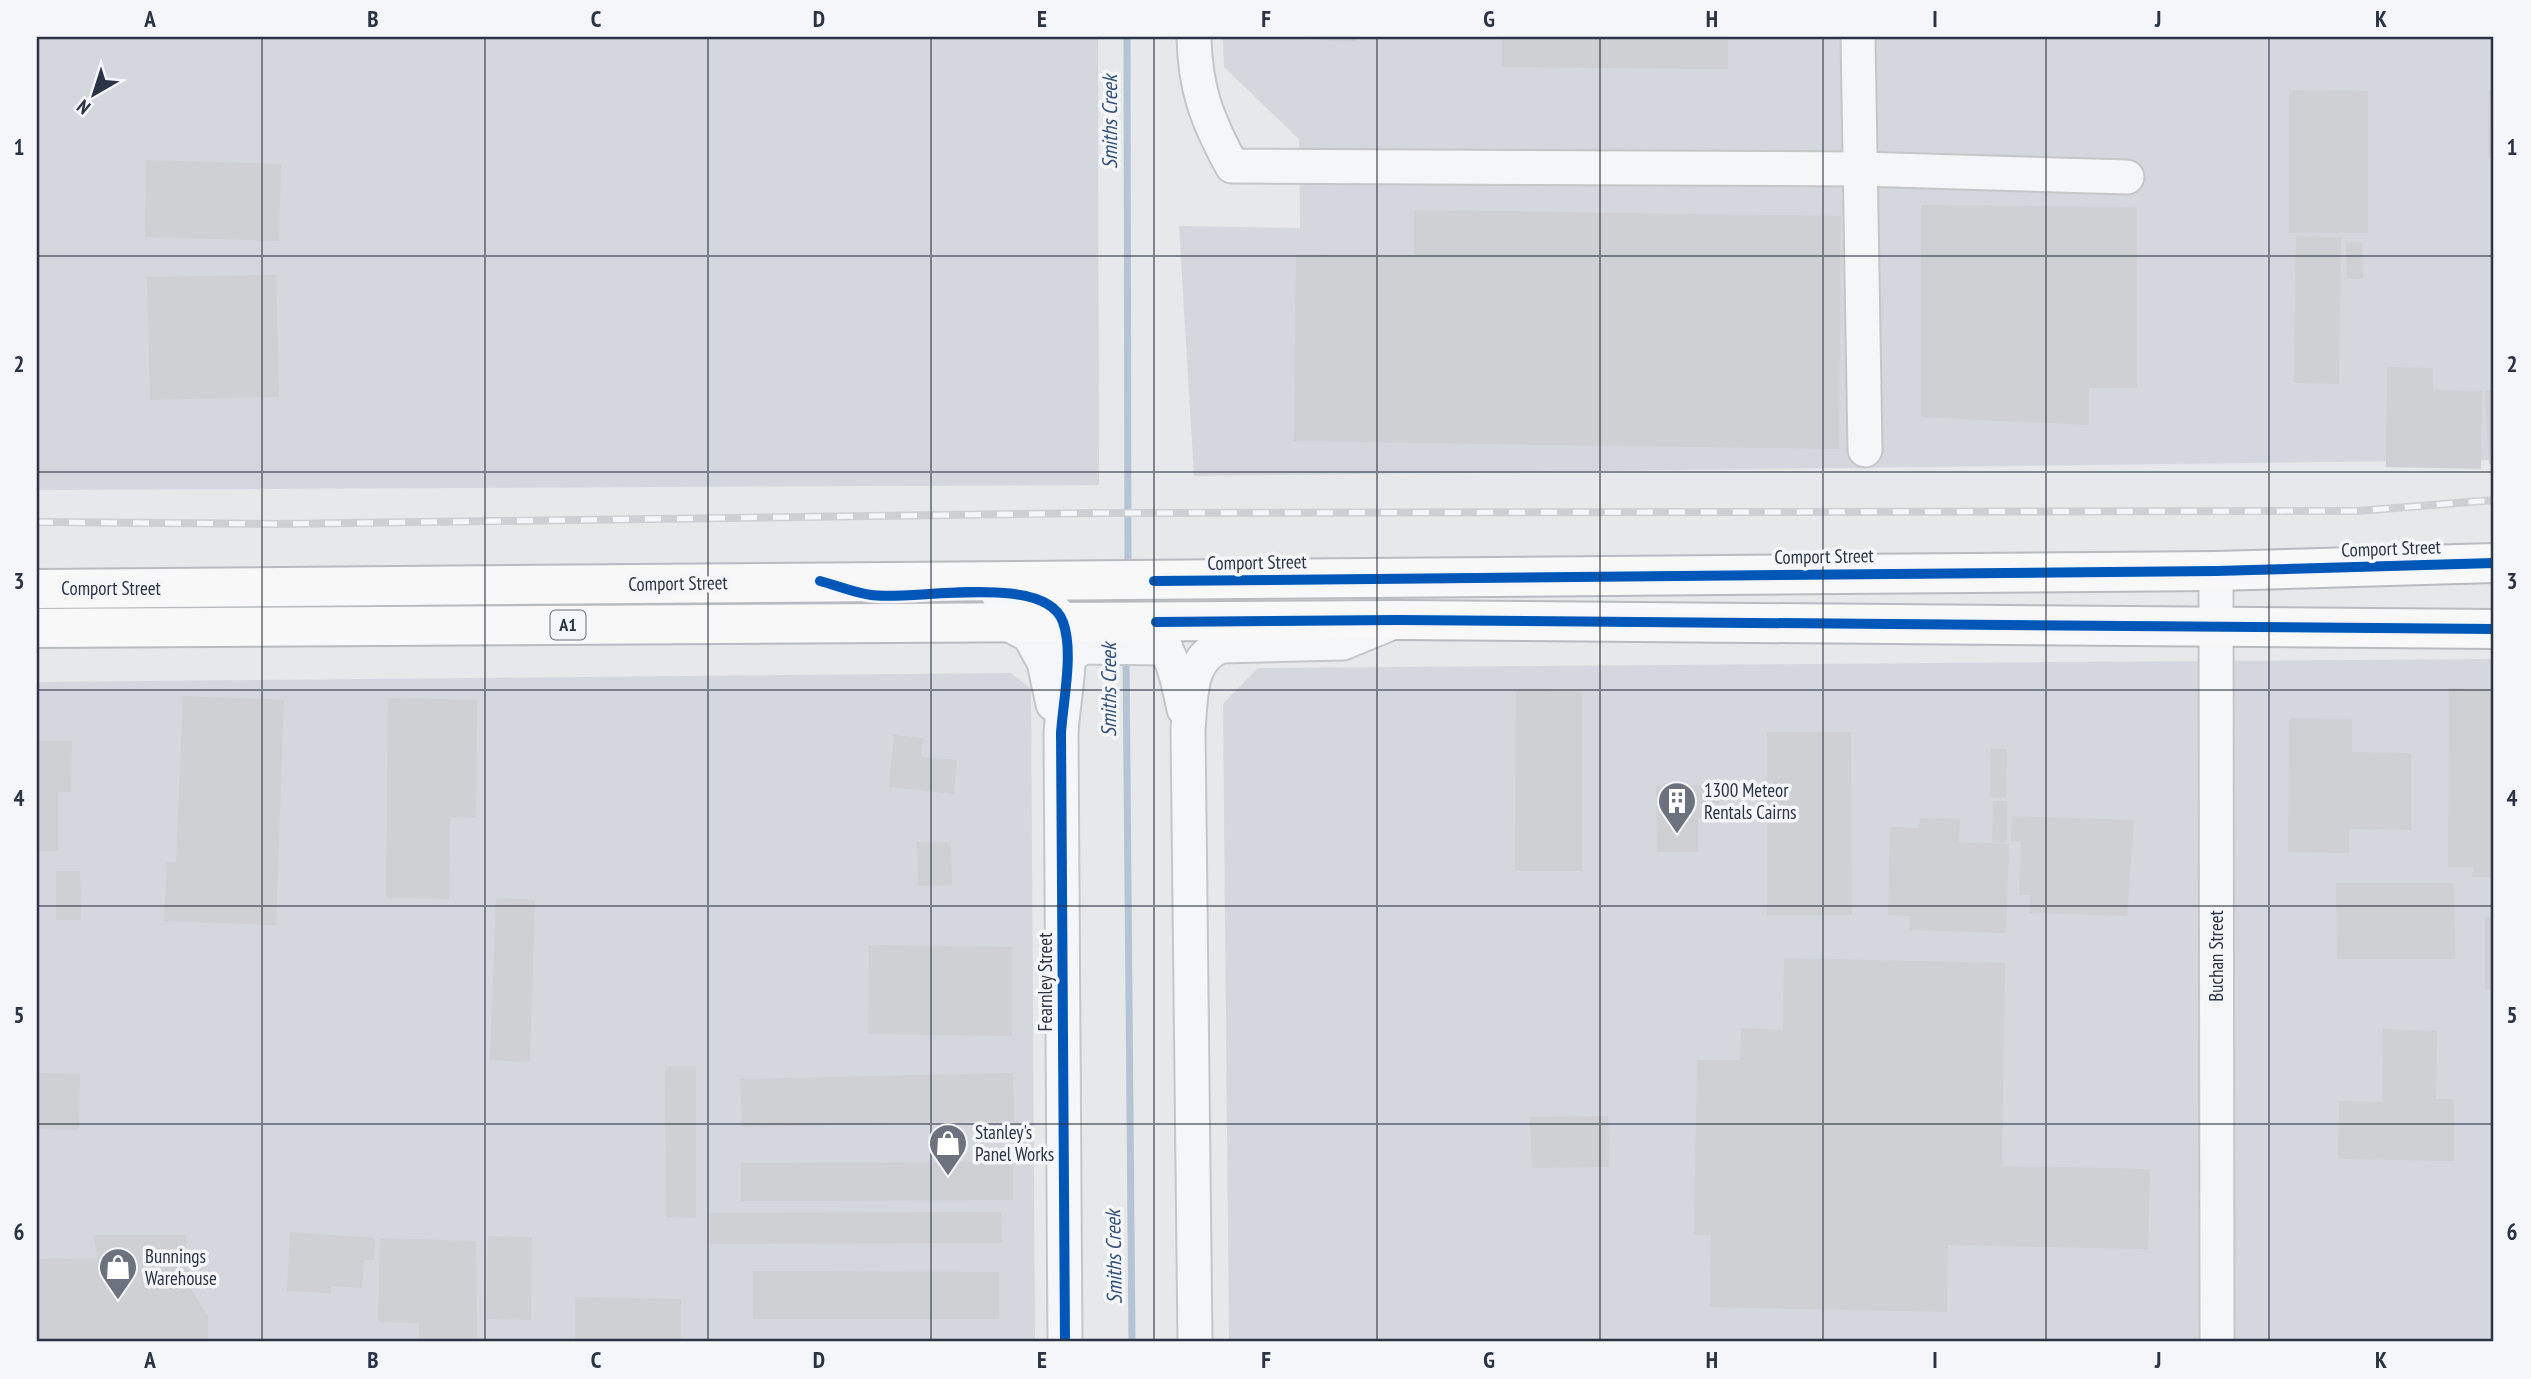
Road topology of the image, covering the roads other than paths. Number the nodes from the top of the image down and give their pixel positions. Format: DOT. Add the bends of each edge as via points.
graph roads {
  1 [pos="1194,37"];
  2 [pos="1858,37"];
  3 [pos="1860,169"];
  4 [pos="2127,177"];
  5 [pos="1865,450"];
  6 [pos="2494,563"];
  7 [pos="2216,571"];
  8 [pos="820,580"];
  9 [pos="37,589"];
  10 [pos="1398,620"];
  11 [pos="1004,622"];
  12 [pos="37,628"];
  13 [pos="2214,629"];
  14 [pos="2494,629"];
  15 [pos="1156,633"];
  16 [pos="1077,634"];
  17 [pos="1188,729"];
  18 [pos="1061,733"];
  19 [pos="1065,1342"];
  20 [pos="1195,1342"];
  21 [pos="2217,1342"];
  1 -- 3 [label="street" via="1206,115 1232,166"];
  2 -- 3 [label="street"];
  3 -- 4 [label="street"];
  3 -- 5 [label="street"];
  6 -- 7 [label="highway, Comport Street / A1"];
  7 -- 8 [label="highway, Comport Street / A1" via="1096,582"];
  7 -- 13 [label="street, Buchan Street"];
  8 -- 9 [label="highway, Comport Street / A1"];
  8 -- 16 [label="street" via="871,595 1024,595 1052,605"];
  10 -- 13 [label="highway, Comport Street / A1"];
  10 -- 15 [label="highway, Comport Street / A1"];
  10 -- 17 [label="street" via="1343,643 1214,649 1195,674"];
  11 -- 12 [label="highway, Comport Street / A1"];
  11 -- 16 [label="highway, Comport Street / A1"];
  11 -- 18 [label="street, Fearnley Street" via="1029,635 1039,652"];
  13 -- 14 [label="highway, Comport Street / A1"];
  13 -- 21 [label="street, Buchan Street"];
  15 -- 16 [label="highway, Comport Street / A1"];
  15 -- 17 [label="street" via="1171,656"];
  16 -- 18 [label="street, Fearnley Street"];
  17 -- 20 [label="street"];
  18 -- 19 [label="street, Fearnley Street"];
}
